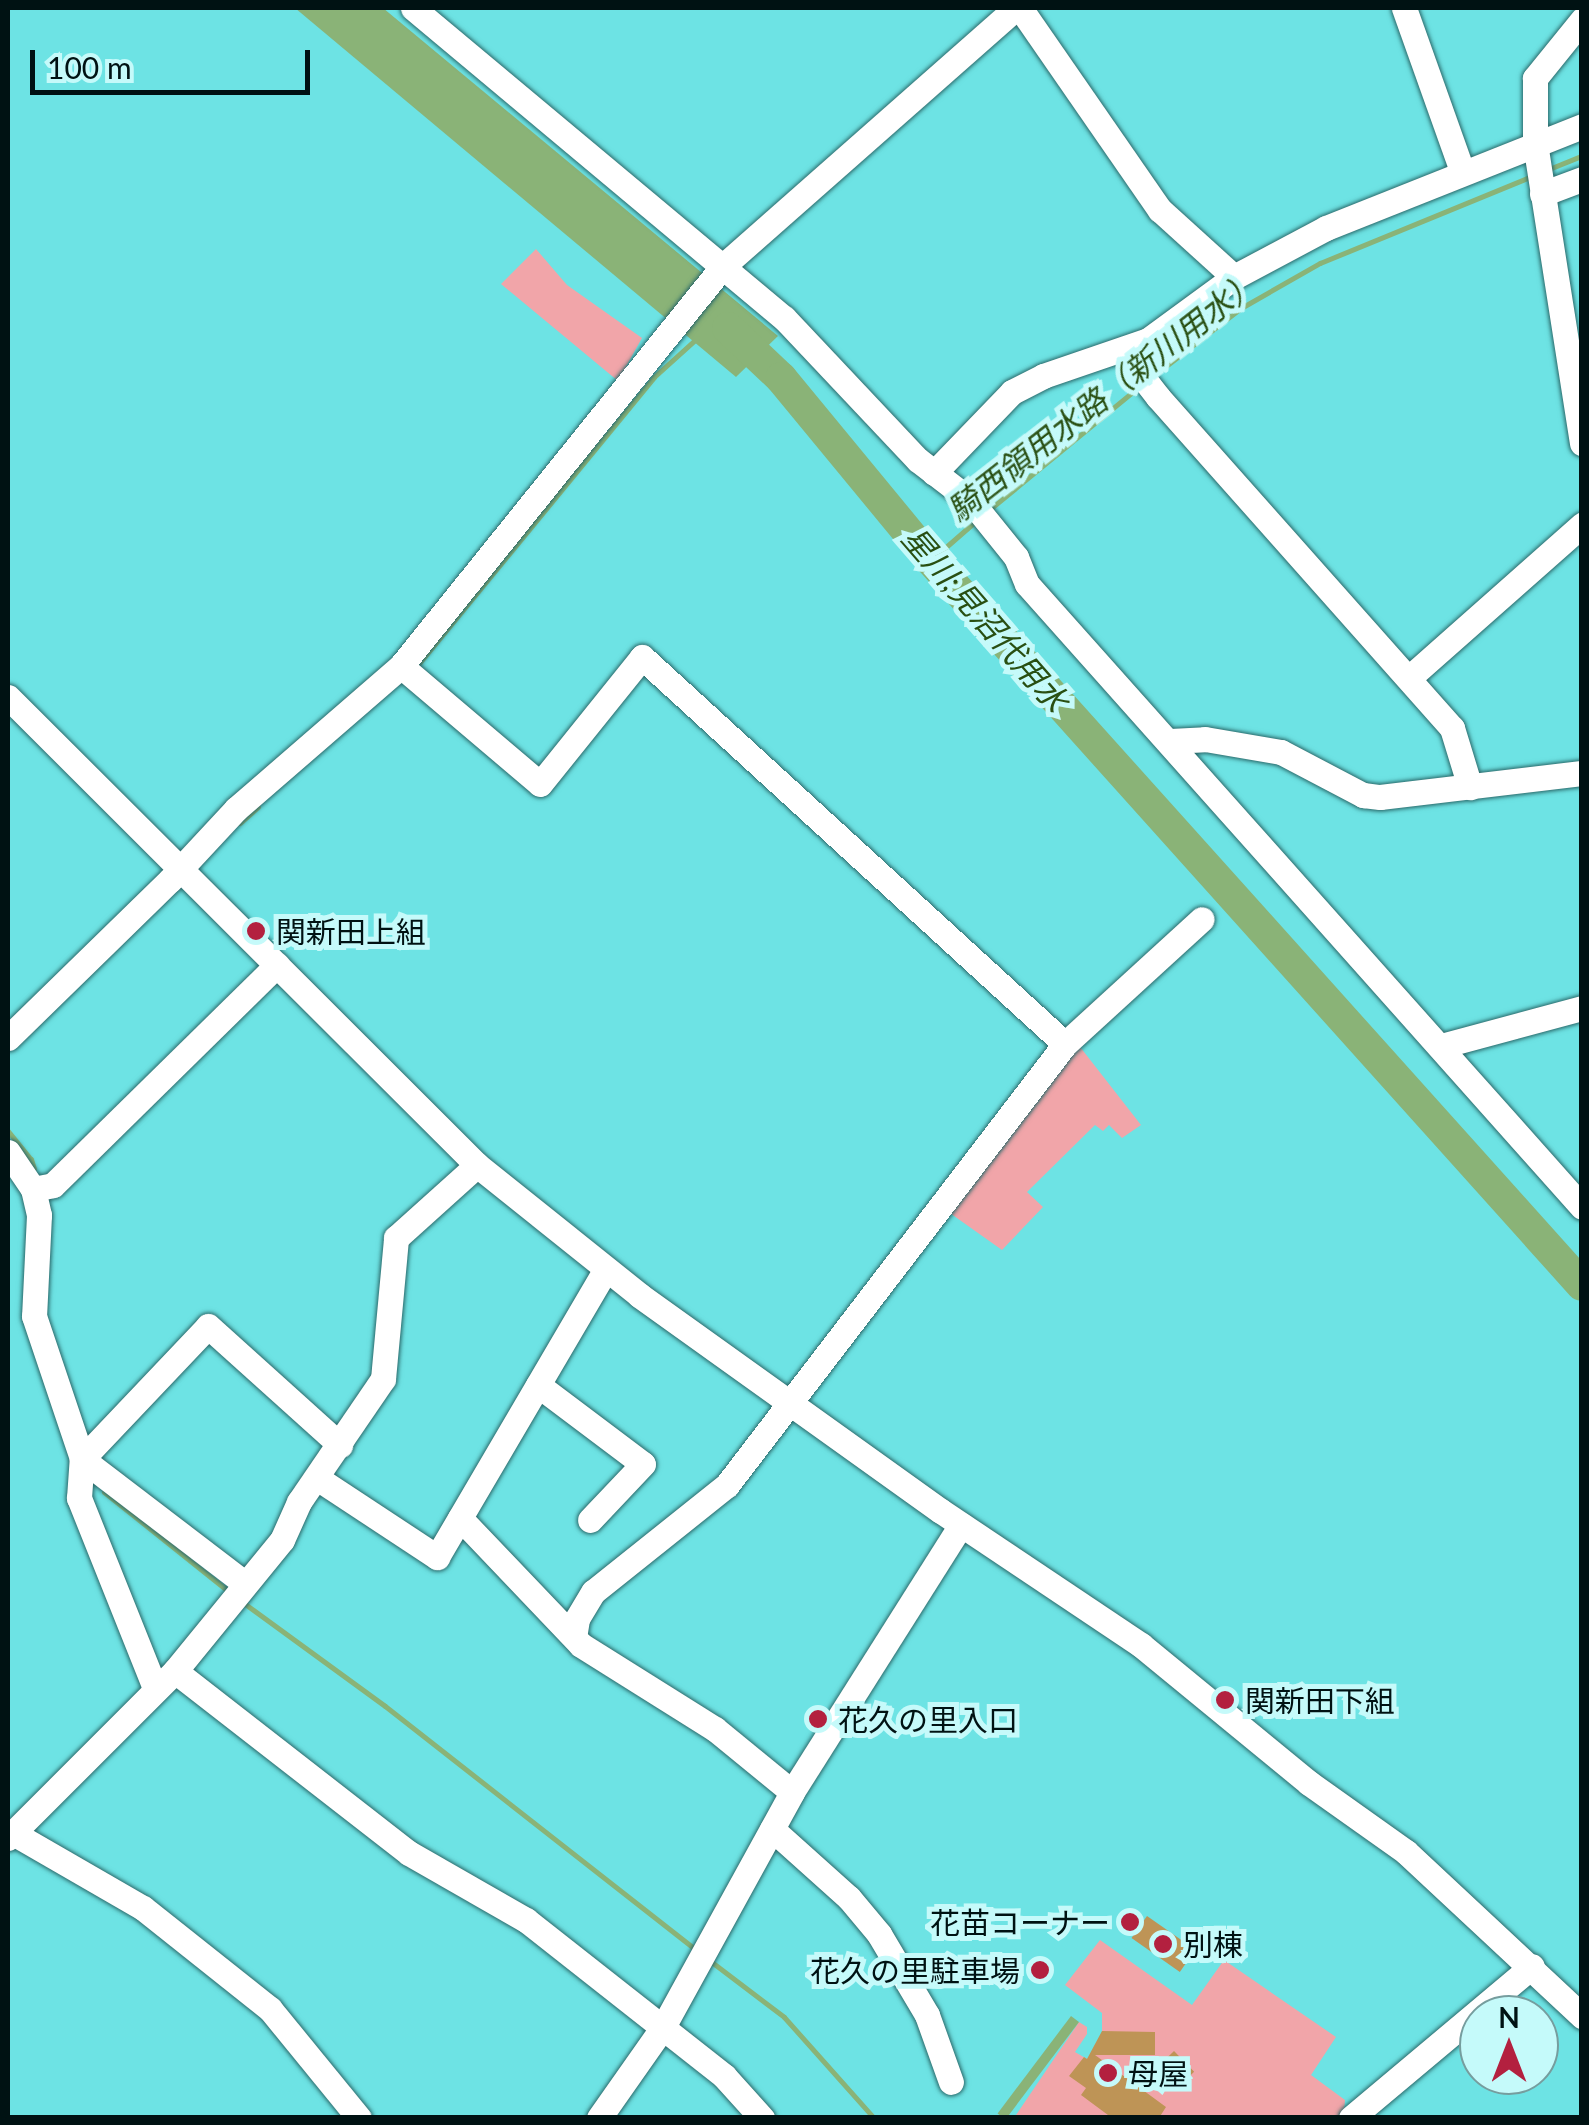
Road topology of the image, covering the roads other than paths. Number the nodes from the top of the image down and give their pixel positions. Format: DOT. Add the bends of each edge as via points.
graph roads {
  1 [pos="413,8"];
  2 [pos="1018,8"];
  3 [pos="1404,8"];
  4 [pos="1582,20"];
  5 [pos="1582,126"];
  6 [pos="1536,147"];
  7 [pos="1462,171"];
  8 [pos="1582,179"];
  9 [pos="1542,191"];
  10 [pos="719,271"];
  11 [pos="1234,277"];
  12 [pos="1129,361"];
  13 [pos="1582,443"];
  14 [pos="934,473"];
  15 [pos="1582,524"];
  16 [pos="402,666"];
  17 [pos="1410,677"];
  18 [pos="8,697"];
  19 [pos="1170,741"];
  20 [pos="1582,773"];
  21 [pos="1470,787"];
  22 [pos="180,868"];
  23 [pos="1202,920"];
  24 [pos="277,964"];
  25 [pos="1582,1008"];
  26 [pos="8,1038"];
  27 [pos="1064,1044"];
  28 [pos="1441,1046"];
  29 [pos="8,1152"];
  30 [pos="477,1166"];
  31 [pos="33,1189"];
  32 [pos="1582,1207"];
  33 [pos="606,1269"];
  34 [pos="538,1385"];
  35 [pos="790,1402"];
  36 [pos="340,1444"];
  37 [pos="82,1459"];
  38 [pos="317,1478"];
  39 [pos="460,1518"];
  40 [pos="590,1520"];
  41 [pos="961,1524"];
  42 [pos="244,1582"];
  43 [pos="574,1637"];
  44 [pos="176,1671"];
  45 [pos="155,1688"];
  46 [pos="792,1792"];
  47 [pos="772,1829"];
  48 [pos="10,1836"];
  49 [pos="1532,1966"];
  50 [pos="1582,2016"];
  51 [pos="663,2027"];
  52 [pos="951,2082"];
  53 [pos="1362,2114"];
  54 [pos="359,2118"];
  55 [pos="599,2118"];
  56 [pos="762,2118"];
  1 -- 10 [label="street"];
  2 -- 10 [label="street"];
  2 -- 11 [label="street" via="1160,210"];
  3 -- 7 [label="street"];
  4 -- 6 [label="street" via="1535,78"];
  5 -- 6 [label="street"];
  6 -- 7 [label="street"];
  6 -- 9 [label="street"];
  7 -- 11 [label="street" via="1326,228"];
  8 -- 9 [label="street"];
  9 -- 13 [label="street"];
  10 -- 14 [label="street" via="820,352"];
  10 -- 16 [label="street"];
  11 -- 12 [label="street"];
  12 -- 14 [label="street" via="1043,376 1012,392"];
  12 -- 17 [label="street"];
  14 -- 19 [label="street" via="970,500 1028,584"];
  15 -- 17 [label="street"];
  16 -- 22 [label="street" via="236,809"];
  16 -- 27 [label="street" via="540,784 642,658"];
  17 -- 21 [label="street" via="1452,728"];
  18 -- 22 [label="street"];
  19 -- 21 [label="street" via="1205,739 1281,752 1362,796"];
  19 -- 28 [label="street"];
  20 -- 21 [label="street"];
  22 -- 24 [label="street"];
  22 -- 26 [label="street"];
  23 -- 27 [label="street"];
  24 -- 30 [label="street"];
  24 -- 31 [label="street" via="53,1185"];
  25 -- 28 [label="street"];
  27 -- 35 [label="street"];
  28 -- 32 [label="street"];
  29 -- 31 [label="street"];
  30 -- 33 [label="street"];
  30 -- 36 [label="street" via="396,1238 383,1379"];
  31 -- 37 [label="street" via="39,1215 34,1316"];
  33 -- 34 [label="street"];
  33 -- 35 [label="street"];
  34 -- 39 [label="street"];
  34 -- 40 [label="street" via="643,1464"];
  35 -- 41 [label="street"];
  35 -- 43 [label="street" via="728,1485 593,1592 576,1619"];
  36 -- 37 [label="street" via="208,1326"];
  36 -- 38 [label="street"];
  37 -- 42 [label="street"];
  37 -- 45 [label="street" via="79,1498"];
  38 -- 39 [label="street" via="437,1557"];
  38 -- 42 [label="street" via="282,1540"];
  39 -- 43 [label="street"];
  41 -- 46 [label="street"];
  41 -- 49 [label="street" via="1141,1645 1406,1852"];
  42 -- 44 [label="street"];
  43 -- 46 [label="street" via="715,1729"];
  44 -- 45 [label="street"];
  44 -- 51 [label="street" via="409,1853 526,1920"];
  45 -- 48 [label="street"];
  46 -- 47 [label="street"];
  47 -- 51 [label="street"];
  47 -- 52 [label="street" via="879,1934 926,2015"];
  48 -- 54 [label="street" via="143,1908 270,2009"];
  49 -- 50 [label="street"];
  49 -- 53 [label="street"];
  51 -- 55 [label="street"];
  51 -- 56 [label="street" via="724,2076"];
}
